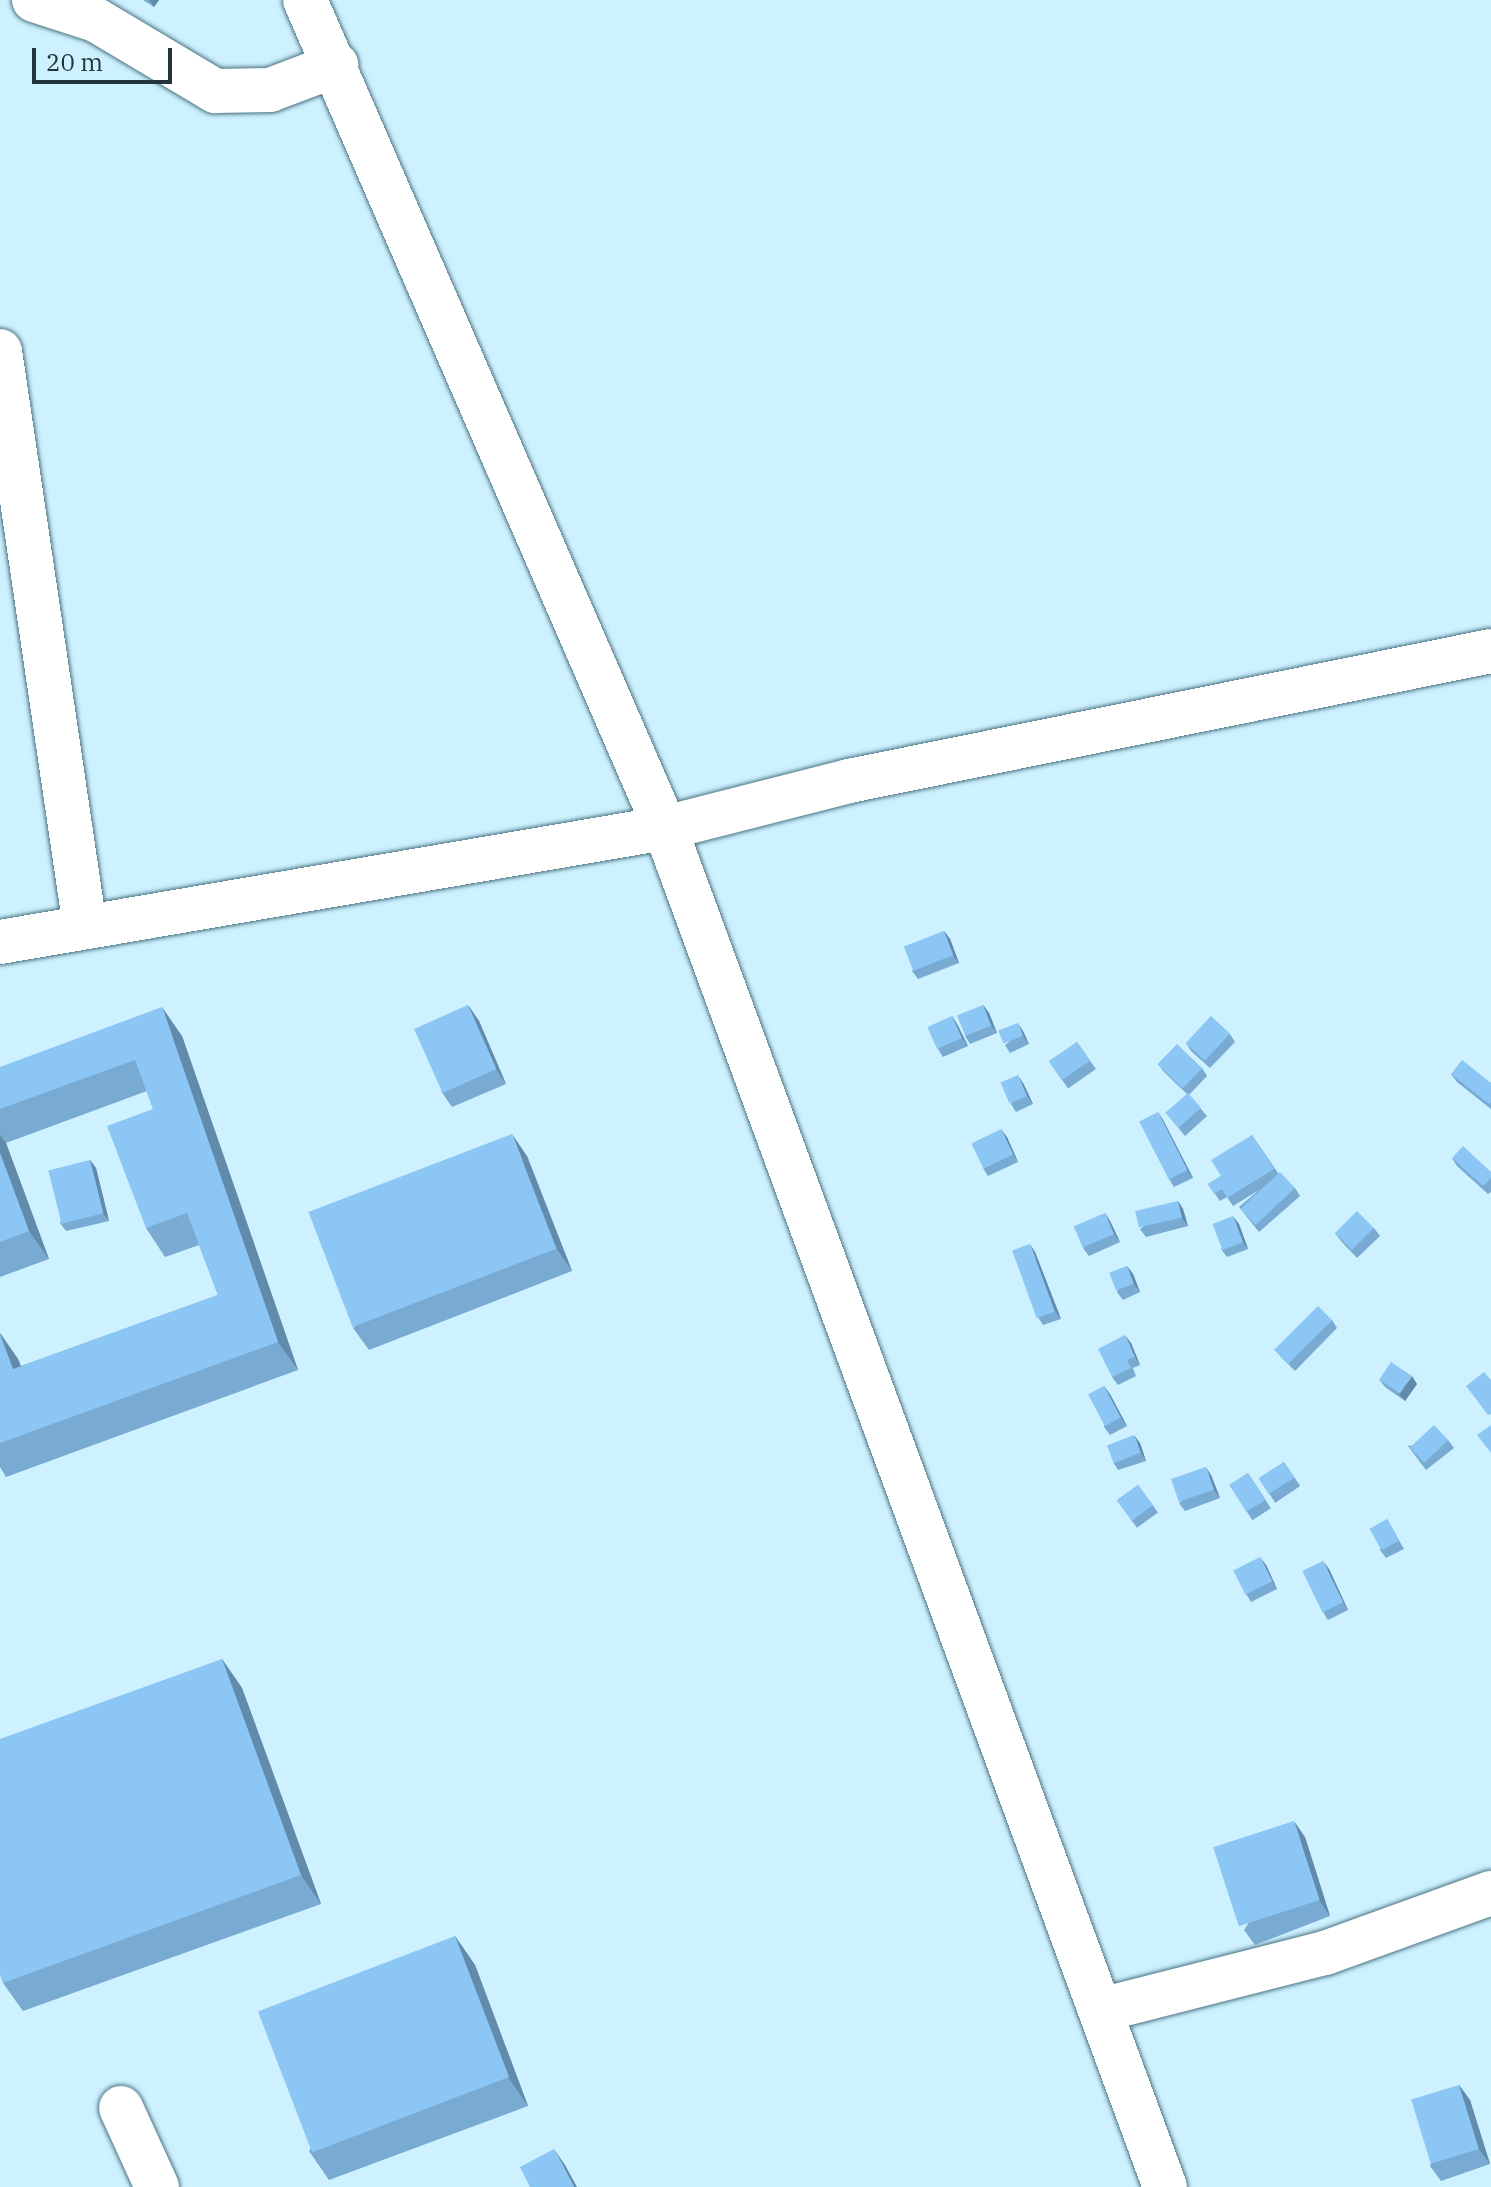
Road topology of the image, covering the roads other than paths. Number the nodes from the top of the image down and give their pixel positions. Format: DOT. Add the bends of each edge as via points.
graph roads {
  1 [pos="34,0"];
  2 [pos="305,0"];
  3 [pos="336,65"];
  4 [pos="0,351"];
  5 [pos="1491,651"];
  6 [pos="665,828"];
  7 [pos="85,927"];
  8 [pos="0,942"];
  9 [pos="1491,1893"];
  10 [pos="1101,2010"];
  11 [pos="121,2108"];
  12 [pos="157,2187"];
  13 [pos="1165,2187"];
  1 -- 3 [label="street" via="96,20 215,91 270,90"];
  2 -- 3 [label="street"];
  3 -- 6 [label="street"];
  4 -- 7 [label="street"];
  5 -- 6 [label="street" via="849,781"];
  6 -- 7 [label="street"];
  6 -- 10 [label="street"];
  7 -- 8 [label="street"];
  9 -- 10 [label="street" via="1325,1953"];
  10 -- 13 [label="street"];
  11 -- 12 [label="street"];
}
